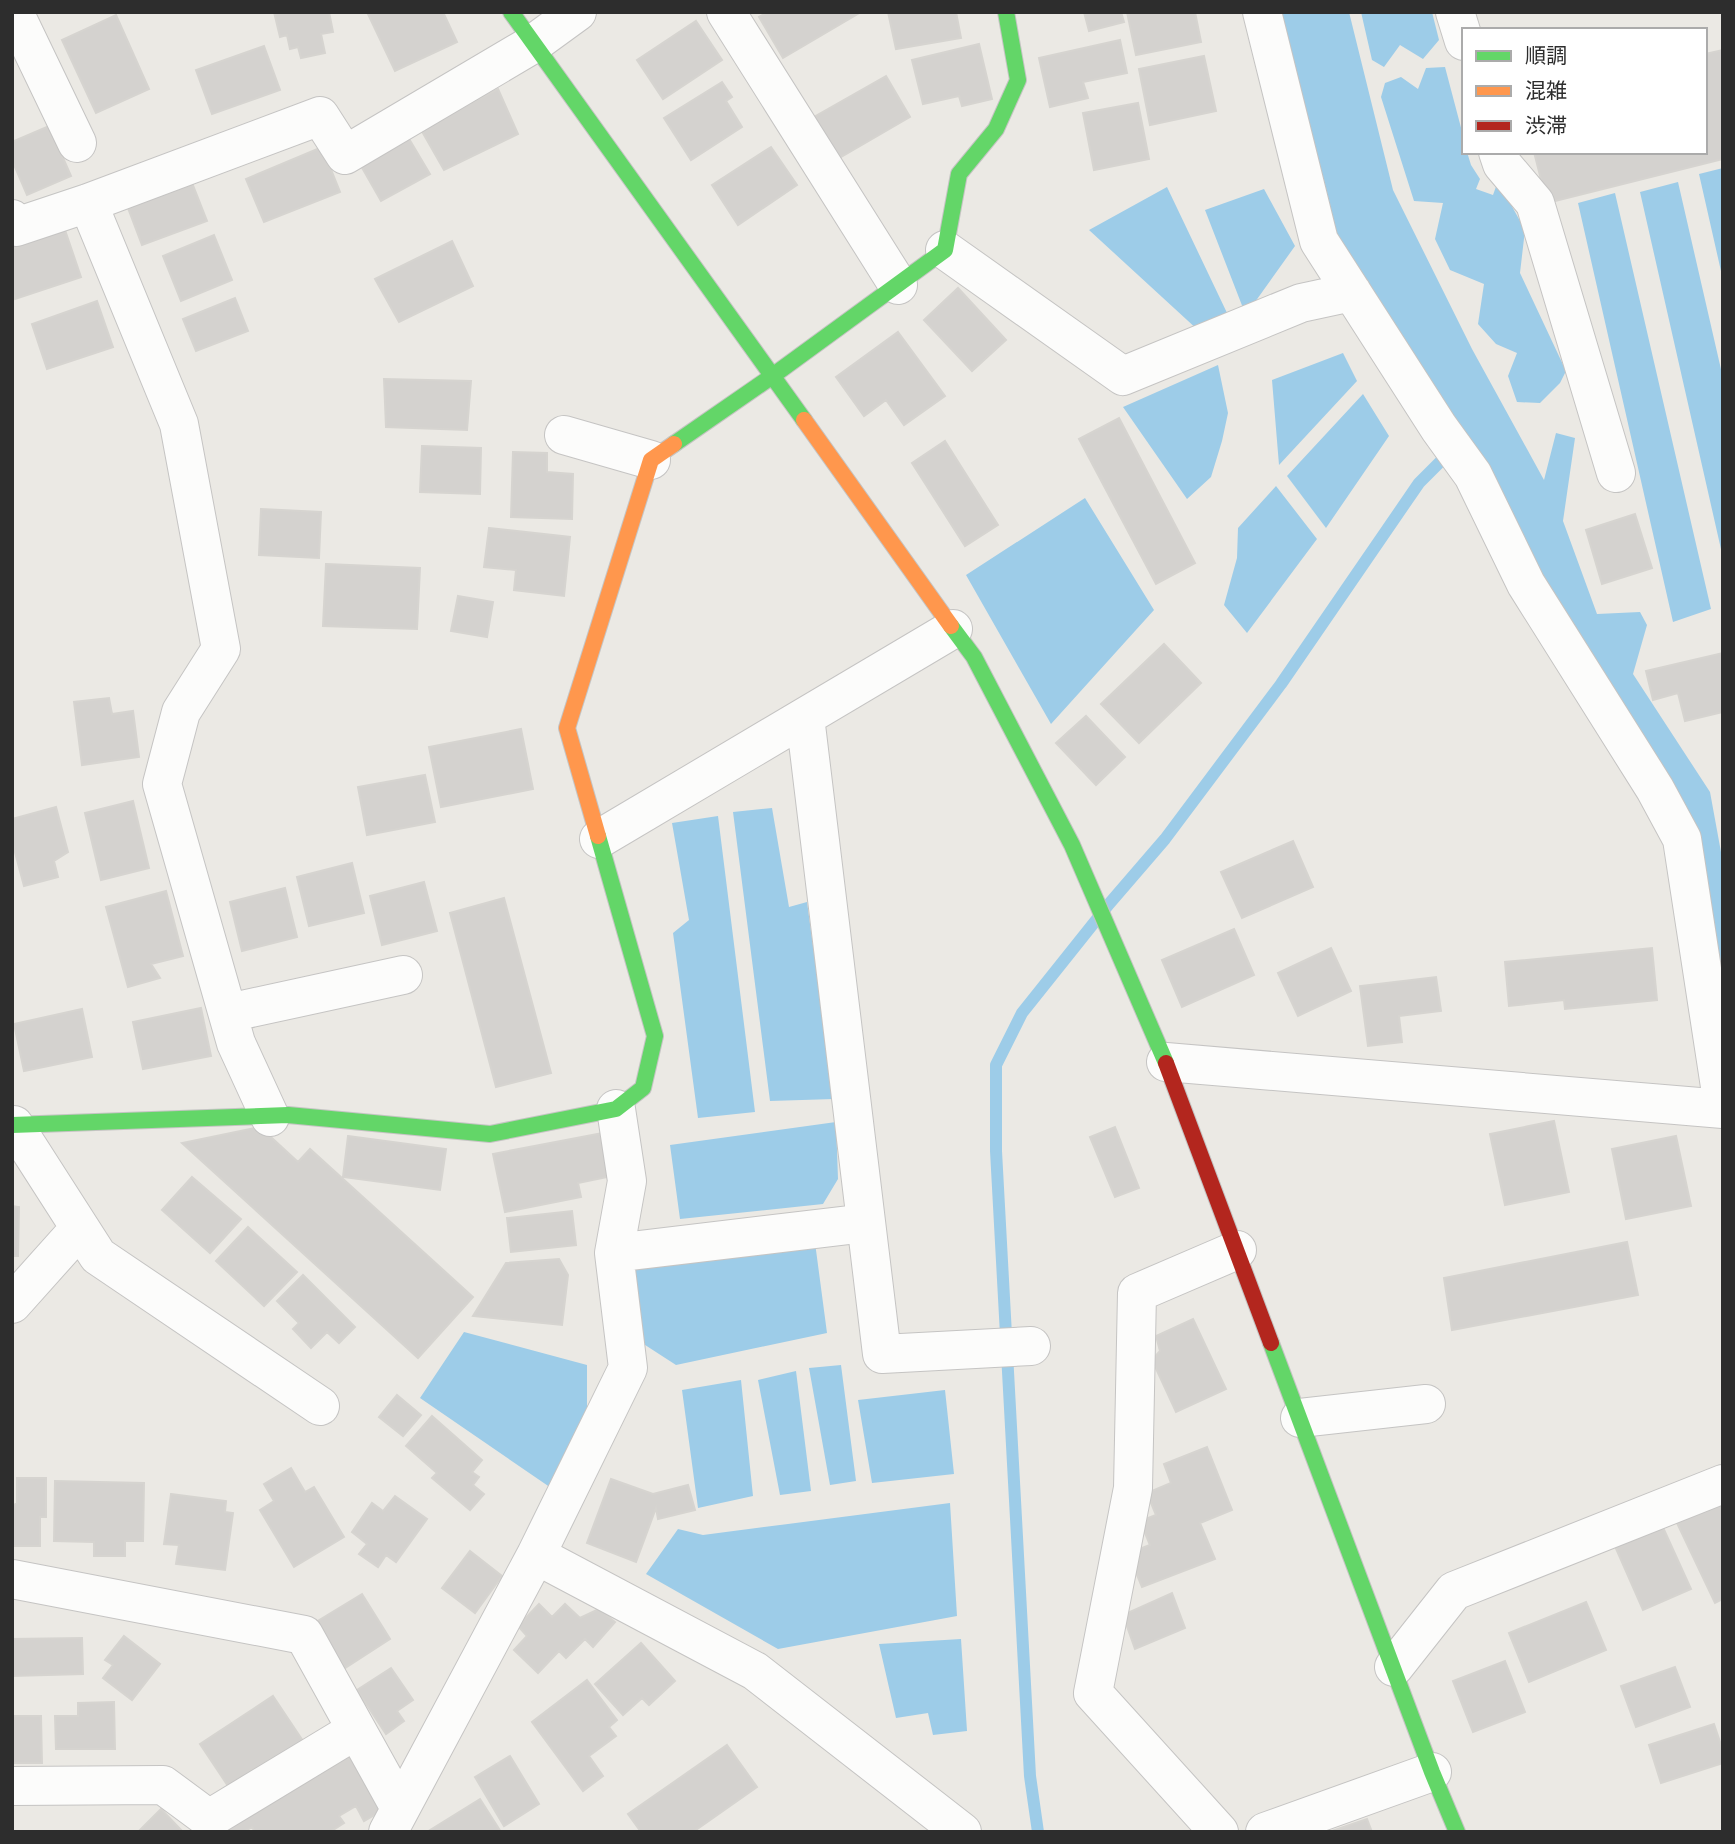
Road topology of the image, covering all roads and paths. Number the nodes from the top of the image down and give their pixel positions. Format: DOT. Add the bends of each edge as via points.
graph roads {
  1 [pos="14,12"];
  2 [pos="511,12"];
  3 [pos="577,12"];
  4 [pos="726,12"];
  5 [pos="1006,12"];
  6 [pos="1262,12"];
  7 [pos="1455,12"];
  8 [pos="1462,35"];
  9 [pos="533,44"];
  10 [pos="77,143"];
  11 [pos="1499,154"];
  12 [pos="88,203"];
  13 [pos="12,219"];
  14 [pos="945,250"];
  15 [pos="898,285"];
  16 [pos="1352,292"];
  17 [pos="771,377"];
  18 [pos="564,435"];
  19 [pos="651,460"];
  20 [pos="1616,473"];
  21 [pos="953,629"];
  22 [pos="805,717"];
  23 [pos="599,839"];
  24 [pos="403,975"];
  25 [pos="228,1013"];
  26 [pos="1166,1062"];
  27 [pos="1723,1107"];
  28 [pos="616,1110"];
  29 [pos="271,1117"];
  30 [pos="13,1125"];
  31 [pos="866,1223"];
  32 [pos="80,1228"];
  33 [pos="1237,1251"];
  34 [pos="614,1253"];
  35 [pos="12,1304"];
  36 [pos="1031,1346"];
  37 [pos="1426,1404"];
  38 [pos="320,1406"];
  39 [pos="1300,1418"];
  40 [pos="1723,1484"];
  41 [pos="536,1555"];
  42 [pos="12,1579"];
  43 [pos="1394,1667"];
  44 [pos="356,1730"];
  45 [pos="1432,1772"];
  46 [pos="12,1786"];
  47 [pos="394,1820"];
  48 [pos="962,1832"];
  49 [pos="1219,1832"];
  50 [pos="1265,1832"];
  51 [pos="1457,1832"];
  1 -- 10 [label="street"];
  2 -- 9 [label="street"];
  3 -- 9 [label="street"];
  4 -- 15 [label="street"];
  5 -- 14 [label="street" via="1018,80 996,130 959,174"];
  6 -- 16 [label="street" via="1320,242"];
  7 -- 8 [label="street"];
  9 -- 12 [label="street" via="345,155 320,116"];
  9 -- 17 [label="street"];
  11 -- 20 [label="street" via="1535,203"];
  12 -- 13 [label="street" via="16,227"];
  12 -- 25 [label="street" via="179,424 221,649 181,712 162,784"];
  14 -- 15 [label="street"];
  14 -- 16 [label="street" via="1123,376 1301,303"];
  15 -- 17 [label="street"];
  16 -- 27 [label="street" via="1473,475 1526,584 1682,839"];
  17 -- 19 [label="street"];
  17 -- 21 [label="street"];
  18 -- 19 [label="street"];
  19 -- 23 [label="street" via="567,728"];
  21 -- 22 [label="street"];
  21 -- 26 [label="street" via="974,657 1072,845"];
  22 -- 23 [label="street"];
  22 -- 31 [label="street"];
  23 -- 28 [label="street" via="656,1036 643,1088"];
  24 -- 25 [label="street"];
  25 -- 29 [label="street" via="236,1043"];
  26 -- 27 [label="street"];
  26 -- 33 [label="street"];
  28 -- 29 [label="street" via="491,1134"];
  28 -- 34 [label="street" via="627,1181"];
  29 -- 30 [label="street"];
  30 -- 32 [label="street"];
  31 -- 34 [label="street"];
  31 -- 36 [label="street" via="882,1354"];
  32 -- 35 [label="street"];
  32 -- 38 [label="street" via="97,1256"];
  33 -- 39 [label="street"];
  33 -- 49 [label="street" via="1137,1293 1133,1488 1093,1693"];
  34 -- 41 [label="street" via="628,1368"];
  37 -- 39 [label="street"];
  39 -- 43 [label="street"];
  40 -- 43 [label="street" via="1454,1591"];
  41 -- 47 [label="street"];
  41 -- 48 [label="street" via="755,1671"];
  42 -- 44 [label="street" via="304,1635"];
  43 -- 45 [label="street"];
  44 -- 46 [label="street" via="209,1819 163,1785"];
  44 -- 47 [label="street"];
  45 -- 50 [label="street"];
  45 -- 51 [label="street"];
}
